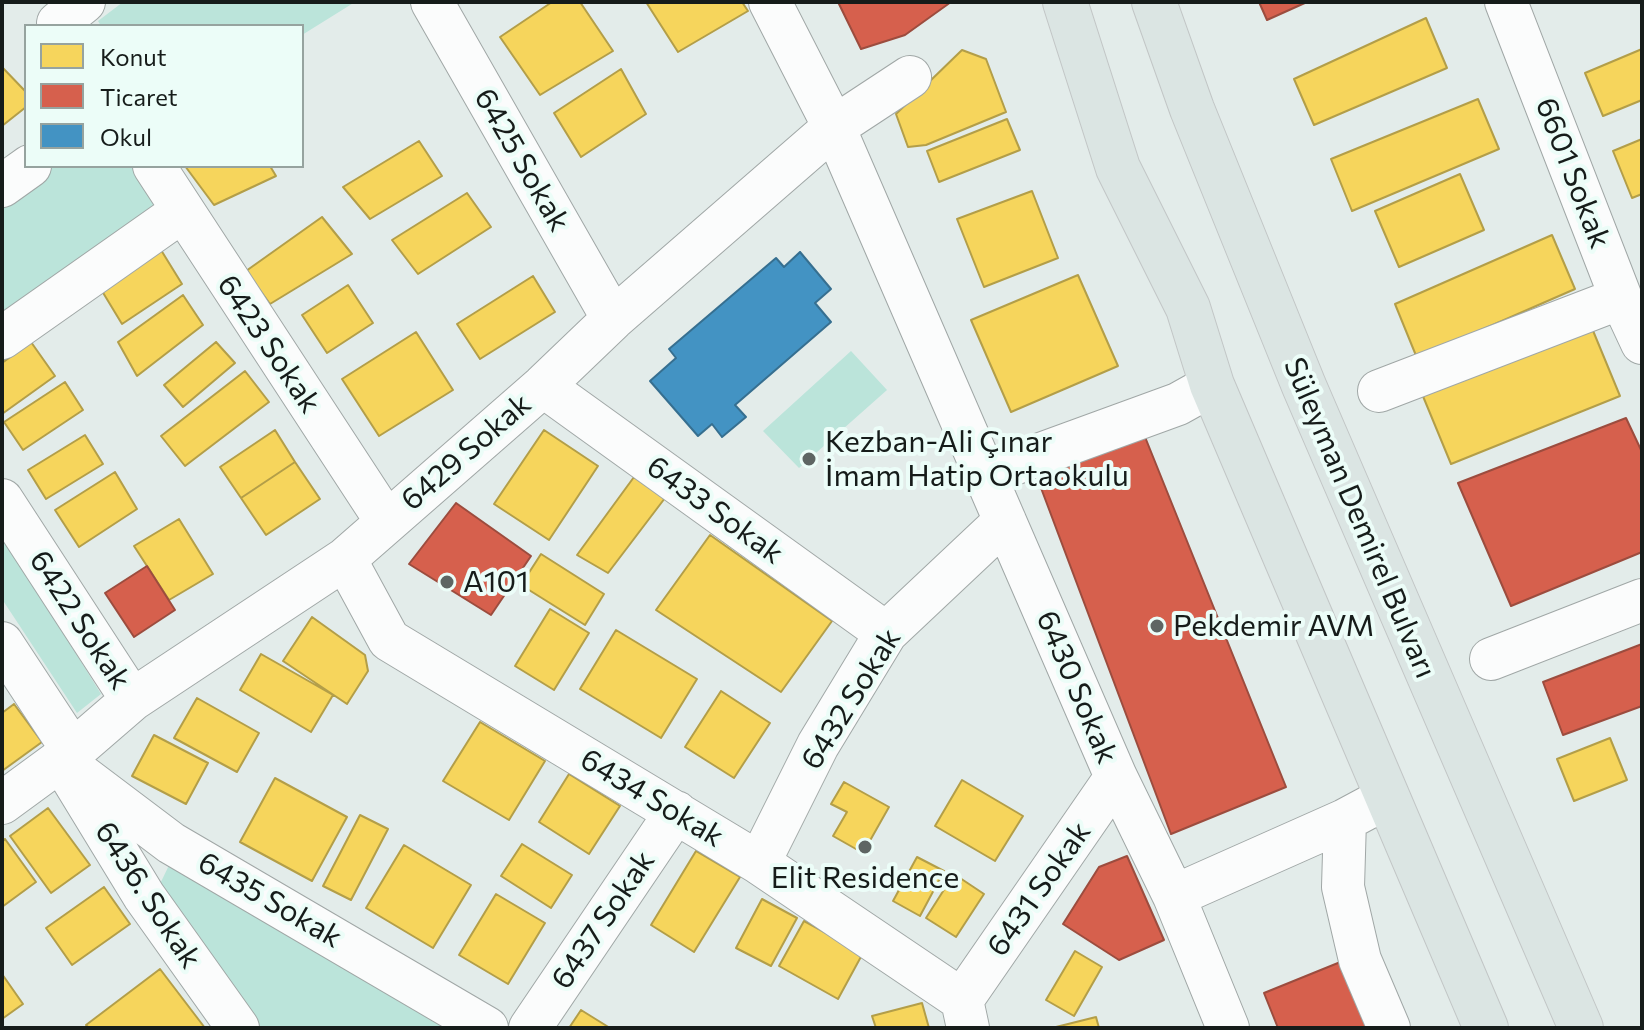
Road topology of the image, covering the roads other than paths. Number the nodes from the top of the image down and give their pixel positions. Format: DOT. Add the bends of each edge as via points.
graph roads {
  1 [pos="432,2"];
  2 [pos="770,2"];
  3 [pos="1065,2"];
  4 [pos="1154,2"];
  5 [pos="1506,2"];
  6 [pos="910,77"];
  7 [pos="834,127"];
  8 [pos="27,168"];
  9 [pos="155,168"];
  10 [pos="2,186"];
  11 [pos="181,212"];
  12 [pos="1621,298"];
  13 [pos="613,319"];
  14 [pos="2,338"];
  15 [pos="1642,343"];
  16 [pos="1212,385"];
  17 [pos="543,386"];
  18 [pos="1379,391"];
  19 [pos="986,474"];
  20 [pos="2,500"];
  21 [pos="386,521"];
  22 [pos="1005,521"];
  23 [pos="345,559"];
  24 [pos="1642,600"];
  25 [pos="886,633"];
  26 [pos="2,643"];
  27 [pos="1491,659"];
  28 [pos="132,700"];
  29 [pos="67,755"];
  30 [pos="1116,777"];
  31 [pos="1386,798"];
  32 [pos="2,803"];
  33 [pos="676,812"];
  34 [pos="1345,820"];
  35 [pos="759,863"];
  36 [pos="1174,896"];
  37 [pos="965,1014"];
  38 [pos="1587,1026"];
  39 [pos="238,1028"];
  40 [pos="487,1028"];
  41 [pos="530,1028"];
  42 [pos="1228,1028"];
  43 [pos="1389,1028"];
  44 [pos="1486,1028"];
  1 -- 13 [label="street, 6425 Sokak"];
  2 -- 7 [label="street, 6430 Sokak"];
  3 -- 16 [label="main road" via="1118,168 1188,308"];
  4 -- 38 [label="main road, Süleyman Demirel Bulvarı" via="1304,386"];
  5 -- 12 [label="street, 6601 Sokak"];
  6 -- 7 [label="street, 6429 Sokak"];
  7 -- 13 [label="street, 6429 Sokak"];
  7 -- 19 [label="street, 6430 Sokak"];
  8 -- 10 [label="street"];
  9 -- 11 [label="street, 6423 Sokak"];
  11 -- 14 [label="street"];
  11 -- 21 [label="street, 6423 Sokak"];
  12 -- 15 [label="street, 6601 Sokak"];
  12 -- 18 [label="street"];
  13 -- 17 [label="street, 6429 Sokak"];
  16 -- 19 [label="street" via="1178,404"];
  16 -- 31 [label="main road"];
  17 -- 21 [label="street, 6429 Sokak"];
  17 -- 25 [label="street, 6433 Sokak"];
  19 -- 22 [label="street, 6430 Sokak"];
  20 -- 28 [label="street, 6422 Sokak"];
  21 -- 23 [label="street, 6429 Sokak"];
  22 -- 25 [label="street, 6432 Sokak"];
  22 -- 30 [label="street, 6430 Sokak"];
  23 -- 28 [label="street, 6429 Sokak"];
  23 -- 33 [label="street, 6434 Sokak" via="389,640"];
  24 -- 27 [label="street"];
  25 -- 35 [label="street, 6432 Sokak" via="818,745"];
  26 -- 29 [label="street"];
  28 -- 29 [label="street, 6429 Sokak"];
  29 -- 32 [label="street, 6429 Sokak"];
  29 -- 39 [label="street, 6436. Sokak" via="144,896"];
  29 -- 40 [label="street, 6435 Sokak" via="171,843"];
  30 -- 36 [label="street, 6430 Sokak"];
  30 -- 37 [label="street, 6431 Sokak"];
  31 -- 34 [label="street"];
  31 -- 44 [label="main road"];
  33 -- 35 [label="street, 6434 Sokak"];
  33 -- 41 [label="street, 6437 Sokak"];
  34 -- 36 [label="street"];
  34 -- 43 [label="street" via="1343,887 1360,960"];
  35 -- 37 [label="street, 6434 Sokak"];
  36 -- 42 [label="street, 6430 Sokak"];
}
